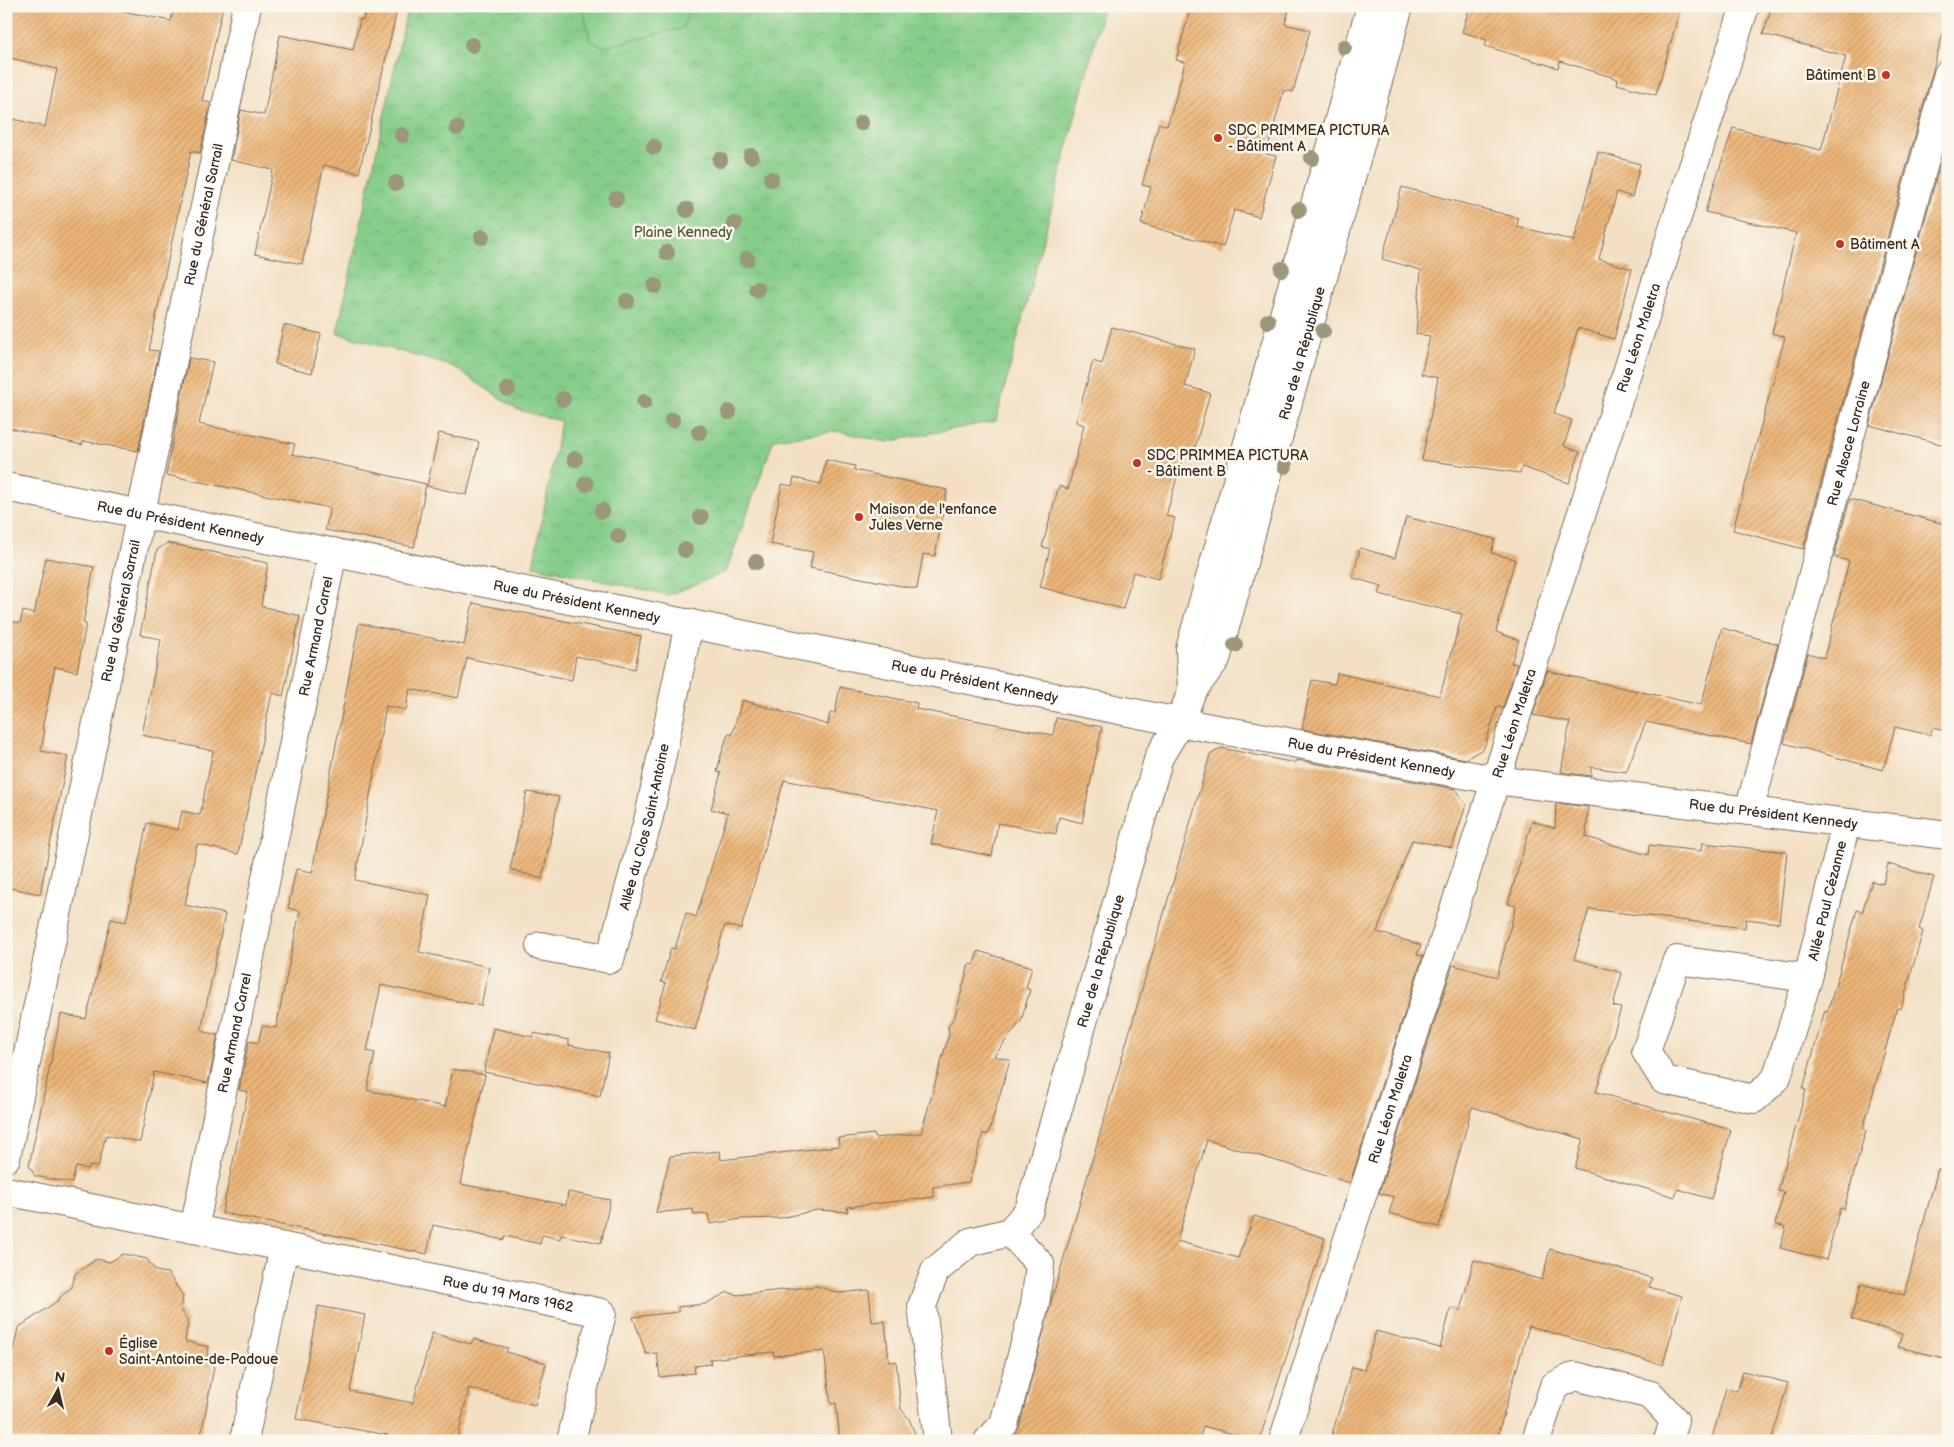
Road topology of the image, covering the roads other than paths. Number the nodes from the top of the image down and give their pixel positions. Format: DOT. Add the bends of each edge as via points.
graph roads {
  1 [pos="247,6"];
  2 [pos="1371,6"];
  3 [pos="1399,6"];
  4 [pos="1745,6"];
  5 [pos="1948,74"];
  6 [pos="6,487"];
  7 [pos="140,514"];
  8 [pos="334,552"];
  9 [pos="689,623"];
  10 [pos="1192,692"];
  11 [pos="1180,722"];
  12 [pos="1495,780"];
  13 [pos="1749,811"];
  14 [pos="1846,823"];
  15 [pos="1948,835"];
  16 [pos="540,946"];
  17 [pos="1808,978"];
  18 [pos="6,1158"];
  19 [pos="6,1191"];
  20 [pos="194,1229"];
  21 [pos="1010,1232"];
  22 [pos="284,1247"];
  23 [pos="244,1441"];
  24 [pos="570,1441"];
  25 [pos="938,1441"];
  26 [pos="988,1441"];
  27 [pos="1283,1441"];
  28 [pos="1536,1441"];
  29 [pos="1668,1441"];
  1 -- 7 [label="street, Rue du Général Sarrail"];
  2 -- 10 [label="street, Rue de la République" via="1190,649"];
  3 -- 10 [label="street, Rue de la République" via="1216,659"];
  4 -- 12 [label="street, Rue Léon Maletra"];
  5 -- 13 [label="street, Rue Alsace Lorraine"];
  6 -- 7 [label="street, Rue du Président Kennedy"];
  7 -- 8 [label="street, Rue du Président Kennedy"];
  7 -- 18 [label="street, Rue du Général Sarrail"];
  8 -- 9 [label="street, Rue du Président Kennedy"];
  8 -- 20 [label="street, Rue Armand Carrel"];
  9 -- 11 [label="street, Rue du Président Kennedy"];
  9 -- 16 [label="street, Allée du Clos Saint-Antoine" via="649,816 610,959"];
  10 -- 11 [label="street, Rue de la République"];
  11 -- 12 [label="street, Rue du Président Kennedy"];
  11 -- 21 [label="street, Rue de la République" via="1160,757 1029,1210"];
  12 -- 13 [label="street, Rue du Président Kennedy"];
  12 -- 27 [label="street, Rue Léon Maletra"];
  13 -- 14 [label="street, Rue du Président Kennedy"];
  14 -- 15 [label="street, Rue du Président Kennedy"];
  14 -- 17 [label="street, Allée Paul Cézanne"];
  17 -- 17 [label="street, Allée Paul Cézanne" via="1677,960 1646,1051 1664,1080 1754,1099 1776,1079"];
  19 -- 20 [label="street"];
  20 -- 22 [label="street"];
  21 -- 25 [label="street" via="970,1242 935,1271 922,1306"];
  21 -- 26 [label="street" via="1040,1264 1035,1305 1004,1424"];
  22 -- 23 [label="street"];
  22 -- 24 [label="street, Rue du 19 Mars 1962" via="602,1313"];
  28 -- 29 [label="street" via="1554,1386 1576,1376 1651,1396 1674,1420"];
}
